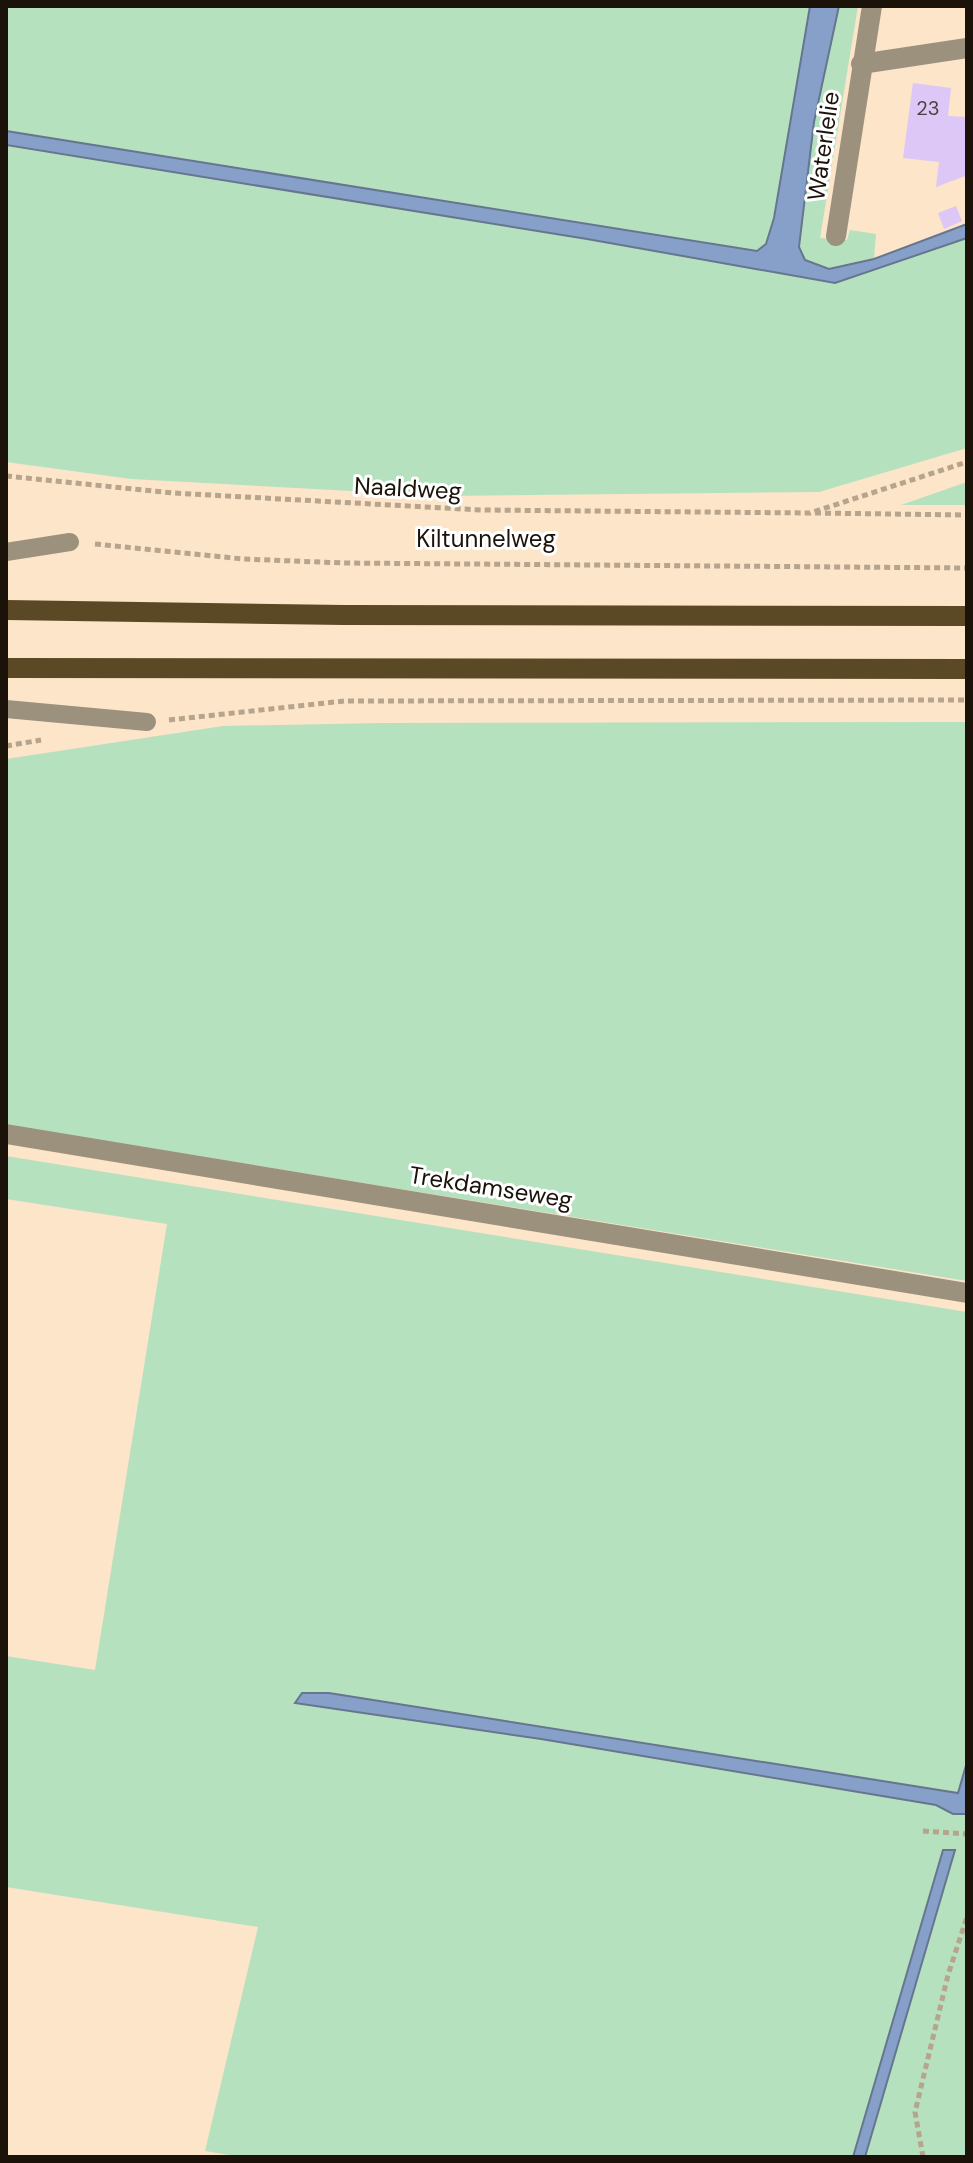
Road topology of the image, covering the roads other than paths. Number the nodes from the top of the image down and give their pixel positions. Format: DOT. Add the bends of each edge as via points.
graph roads {
  1 [pos="872,6"];
  2 [pos="967,48"];
  3 [pos="861,64"];
  4 [pos="836,236"];
  5 [pos="70,542"];
  6 [pos="6,552"];
  7 [pos="6,610"];
  8 [pos="967,616"];
  9 [pos="6,668"];
  10 [pos="967,669"];
  11 [pos="6,709"];
  12 [pos="147,722"];
  13 [pos="6,1134"];
  14 [pos="967,1293"];
  1 -- 3 [label="street, Waterlelie"];
  2 -- 3 [label="street, Waterlelie"];
  3 -- 4 [label="street, Waterlelie"];
  5 -- 6 [label="lane"];
  7 -- 8 [label="main road"];
  9 -- 10 [label="main road"];
  11 -- 12 [label="lane"];
  13 -- 14 [label="street, Trekdamseweg"];
}
